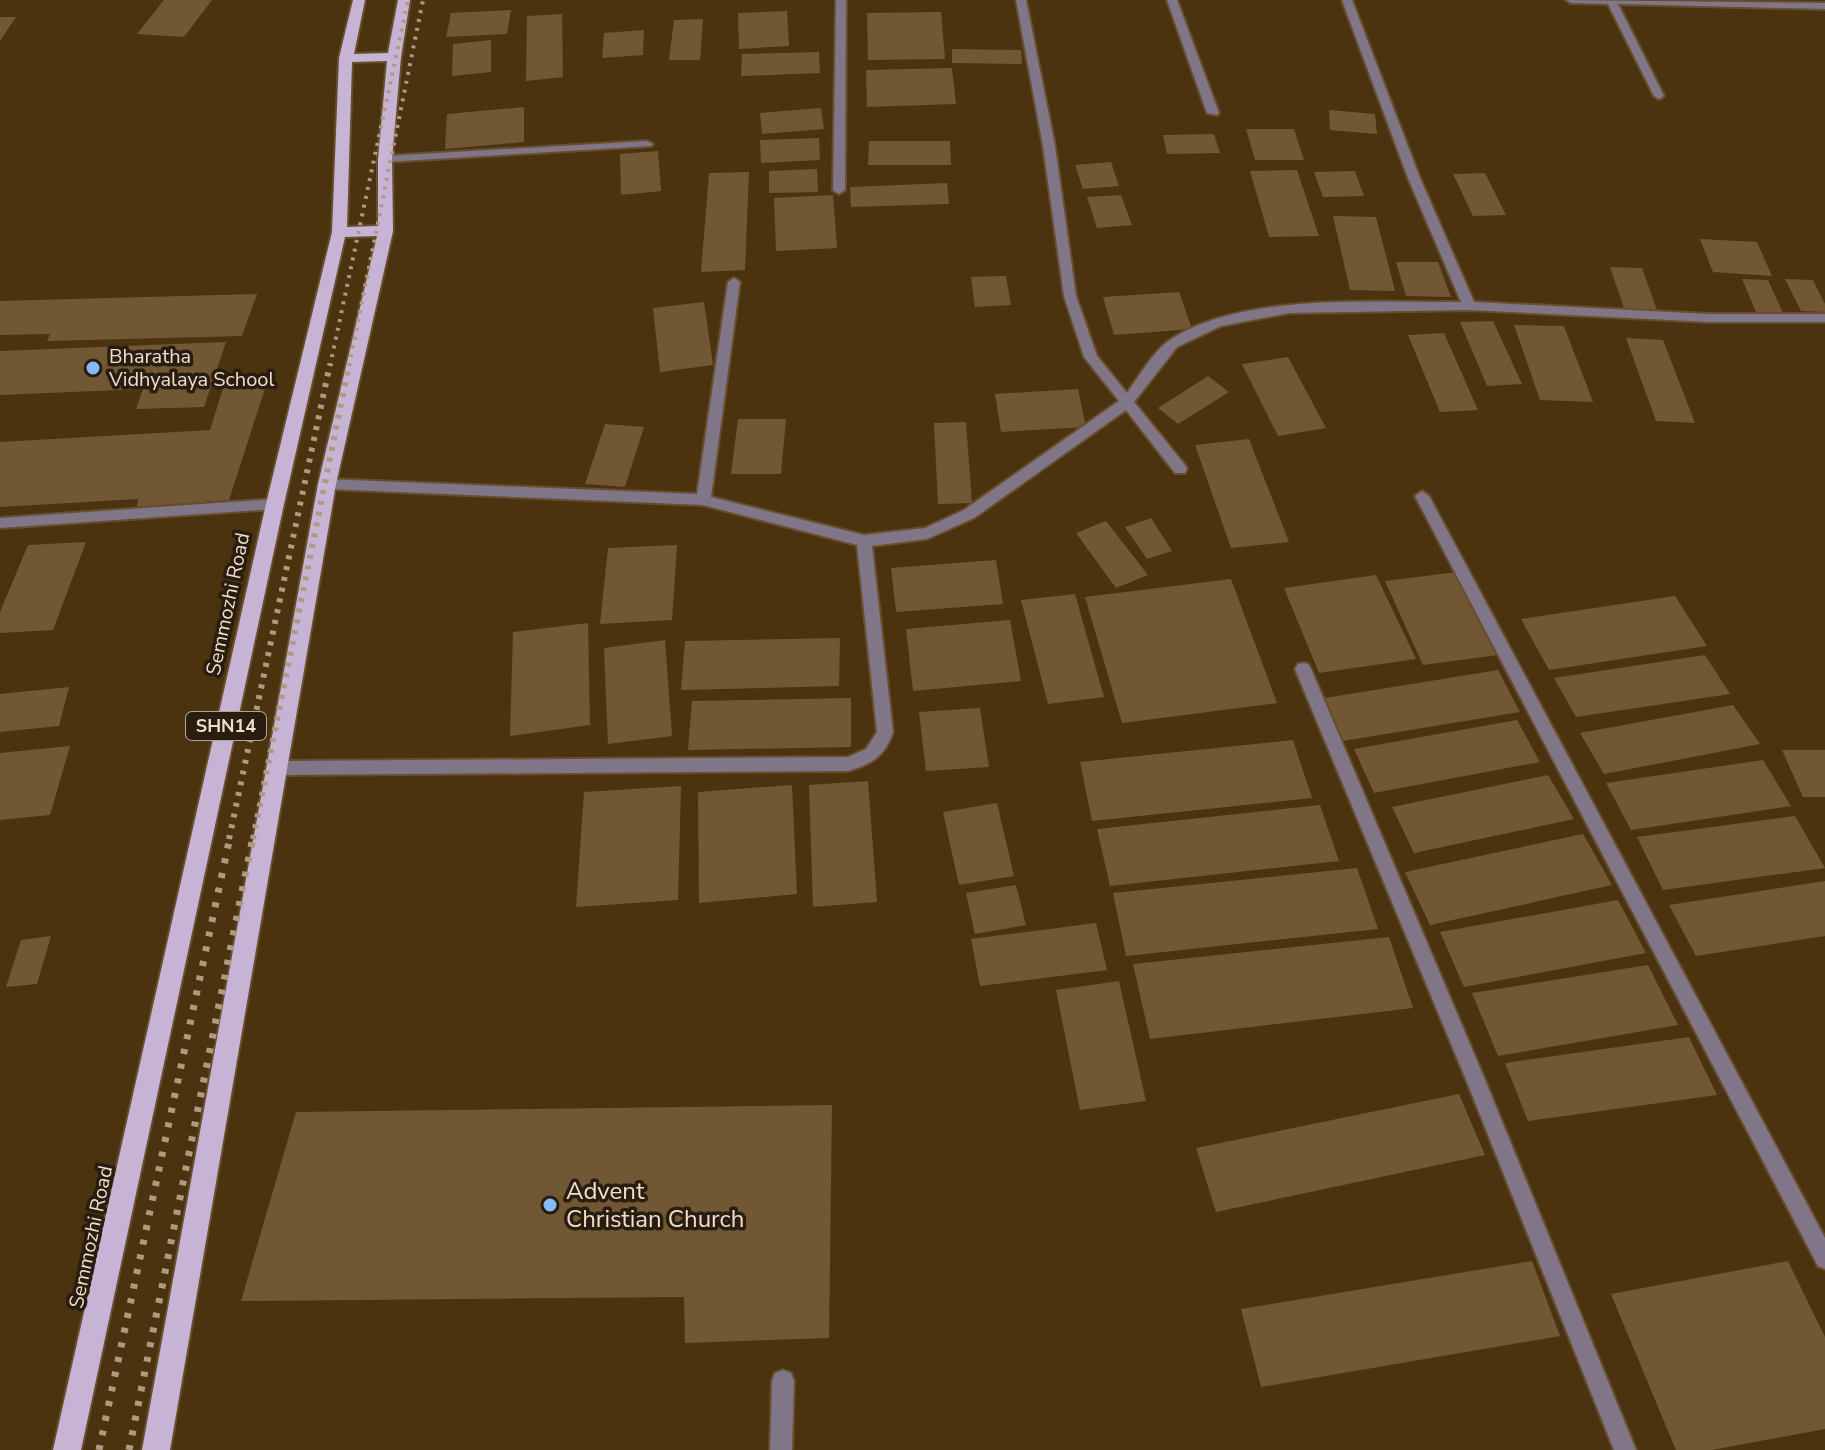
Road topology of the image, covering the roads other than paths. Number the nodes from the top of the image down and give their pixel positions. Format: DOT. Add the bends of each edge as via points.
graph roads {
  1 [pos="359,0"];
  2 [pos="404,0"];
  3 [pos="841,0"];
  4 [pos="1021,0"];
  5 [pos="1172,0"];
  6 [pos="1347,0"];
  7 [pos="1571,0"];
  8 [pos="1612,2"];
  9 [pos="1825,6"];
  10 [pos="394,57"];
  11 [pos="346,58"];
  12 [pos="1659,96"];
  13 [pos="1213,113"];
  14 [pos="647,144"];
  15 [pos="385,159"];
  16 [pos="839,190"];
  17 [pos="386,231"];
  18 [pos="339,232"];
  19 [pos="734,282"];
  20 [pos="1469,306"];
  21 [pos="1825,318"];
  22 [pos="1126,403"];
  23 [pos="1180,469"];
  24 [pos="327,484"];
  25 [pos="1422,496"];
  26 [pos="703,500"];
  27 [pos="275,504"];
  28 [pos="0,523"];
  29 [pos="864,541"];
  30 [pos="1303,669"];
  31 [pos="278,768"];
  32 [pos="1825,1259"];
  33 [pos="783,1381"];
  34 [pos="67,1450"];
  35 [pos="156,1450"];
  36 [pos="781,1450"];
  37 [pos="1625,1450"];
  1 -- 11 [label="main road, Semmozhi Road / SHN14"];
  2 -- 10 [label="main road, SHN14"];
  3 -- 16 [label="street"];
  4 -- 22 [label="street" via="1070,296 1091,357"];
  5 -- 13 [label="street"];
  6 -- 20 [label="street"];
  7 -- 8 [label="street"];
  8 -- 9 [label="street"];
  8 -- 12 [label="street"];
  10 -- 11 [label="main road"];
  10 -- 15 [label="main road, SHN14"];
  11 -- 18 [label="main road, Semmozhi Road / SHN14"];
  14 -- 15 [label="street"];
  15 -- 17 [label="main road, SHN14"];
  17 -- 18 [label="main road"];
  17 -- 24 [label="main road, SHN14"];
  18 -- 27 [label="main road, Semmozhi Road / SHN14"];
  19 -- 26 [label="street"];
  20 -- 21 [label="street"];
  20 -- 22 [label="street" via="1289,309 1218,322 1172,344"];
  22 -- 23 [label="street"];
  22 -- 29 [label="street" via="969,514 927,533"];
  24 -- 26 [label="street"];
  24 -- 31 [label="main road, SHN14"];
  25 -- 32 [label="street"];
  26 -- 29 [label="street"];
  27 -- 28 [label="street"];
  27 -- 34 [label="main road, Semmozhi Road / SHN14"];
  29 -- 31 [label="street" via="885,732 880,749 869,758 848,764"];
  30 -- 37 [label="street"];
  31 -- 35 [label="main road, SHN14"];
  33 -- 36 [label="street"];
}
